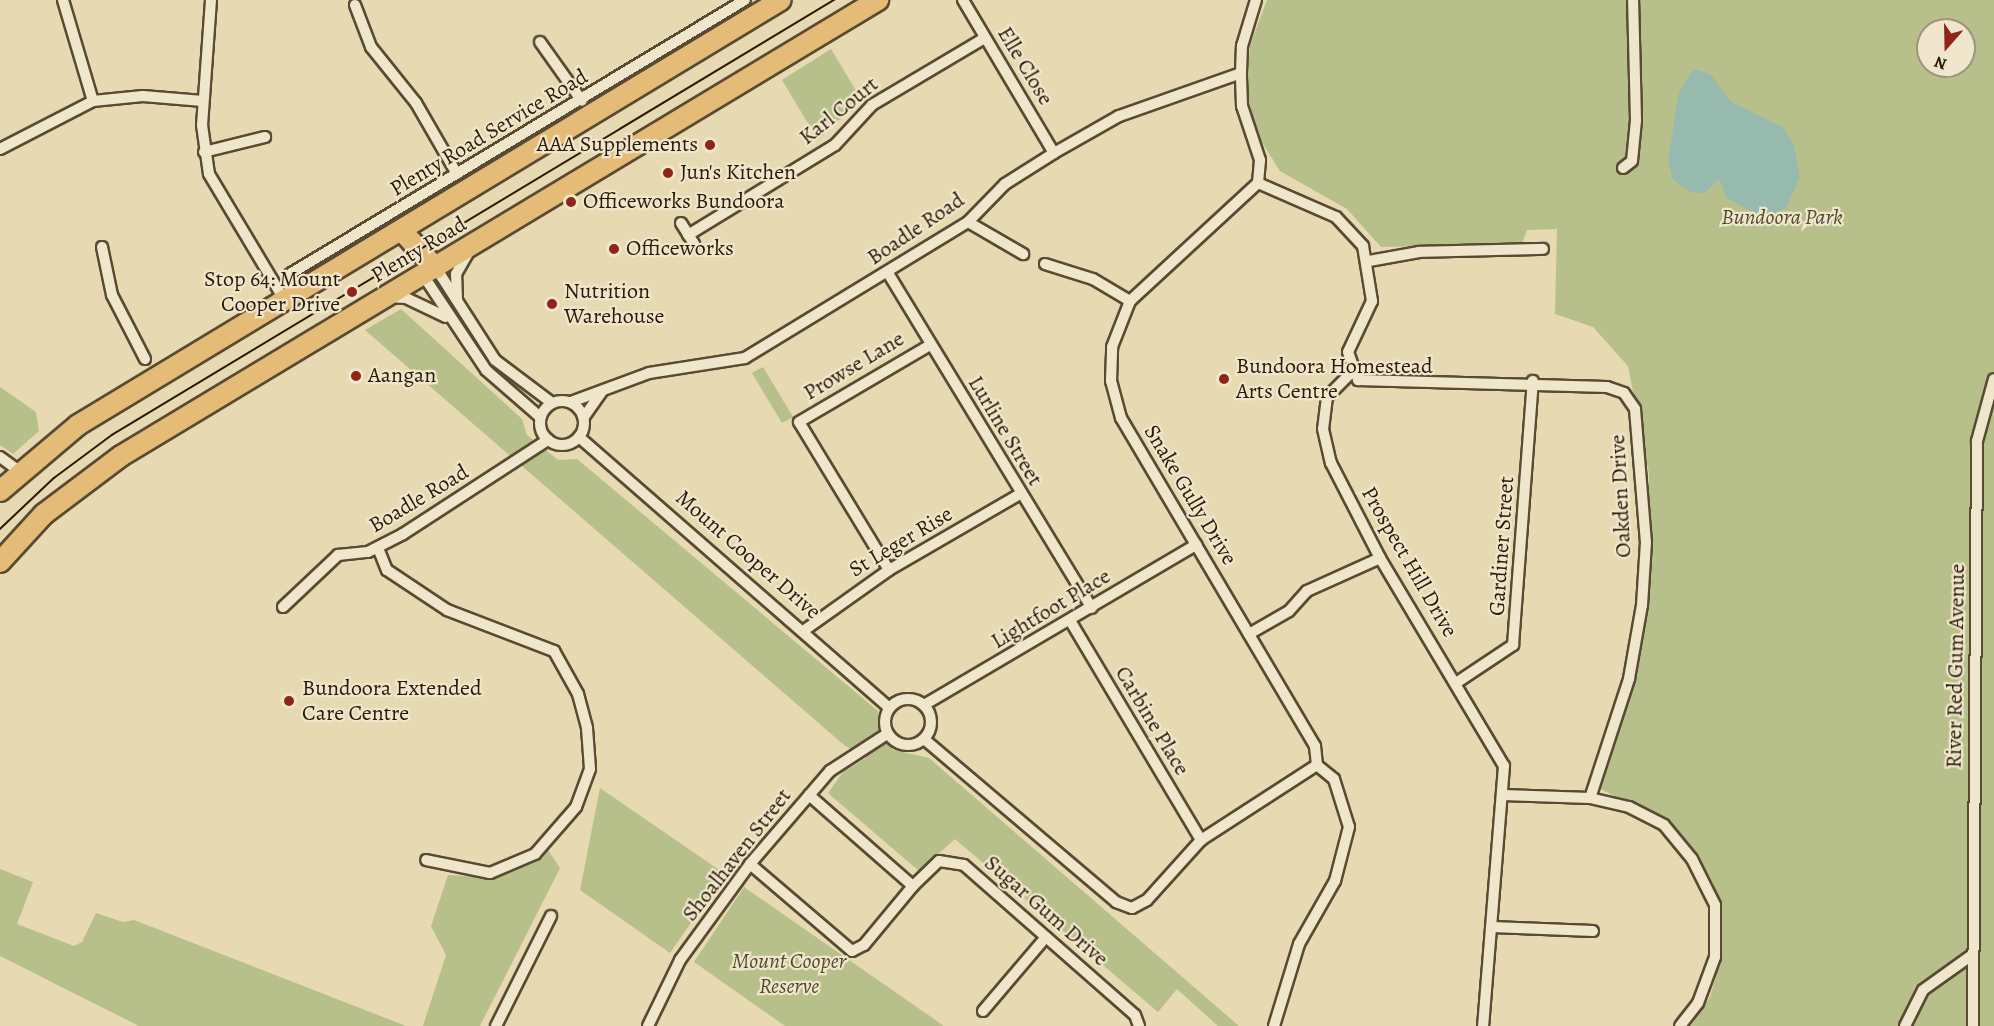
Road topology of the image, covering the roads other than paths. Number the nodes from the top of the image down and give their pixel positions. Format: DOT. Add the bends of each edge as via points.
graph roads {
  1 [pos="63,0"];
  2 [pos="211,0"];
  3 [pos="745,0"];
  4 [pos="781,0"];
  5 [pos="878,0"];
  6 [pos="963,0"];
  7 [pos="1256,0"];
  8 [pos="1633,0"];
  9 [pos="356,5"];
  10 [pos="985,38"];
  11 [pos="540,42"];
  12 [pos="682,50"];
  13 [pos="1241,73"];
  14 [pos="582,100"];
  15 [pos="93,101"];
  16 [pos="203,101"];
  17 [pos="265,137"];
  18 [pos="0,149"];
  19 [pos="204,152"];
  20 [pos="1054,153"];
  21 [pos="1623,168"];
  22 [pos="457,174"];
  23 [pos="1258,183"];
  24 [pos="968,222"];
  25 [pos="681,224"];
  26 [pos="401,230"];
  27 [pos="476,244"];
  28 [pos="102,247"];
  29 [pos="1543,249"];
  30 [pos="1023,254"];
  31 [pos="321,256"];
  32 [pos="1369,261"];
  33 [pos="1045,264"];
  34 [pos="429,272"];
  35 [pos="888,273"];
  36 [pos="290,274"];
  37 [pos="316,282"];
  38 [pos="387,297"];
  39 [pos="1130,300"];
  40 [pos="285,301"];
  41 [pos="459,306"];
  42 [pos="449,319"];
  43 [pos="930,345"];
  44 [pos="145,359"];
  45 [pos="1351,373"];
  46 [pos="1994,379"];
  47 [pos="1533,381"];
  48 [pos="602,391"];
  49 [pos="571,402"];
  50 [pos="552,403"];
  51 [pos="540,417"];
  52 [pos="584,417"];
  53 [pos="579,437"];
  54 [pos="548,440"];
  55 [pos="0,457"];
  56 [pos="21,472"];
  57 [pos="0,491"];
  58 [pos="1020,494"];
  59 [pos="1196,545"];
  60 [pos="378,548"];
  61 [pos="1380,558"];
  62 [pos="0,562"];
  63 [pos="889,570"];
  64 [pos="283,607"];
  65 [pos="1092,608"];
  66 [pos="1071,622"];
  67 [pos="806,629"];
  68 [pos="1249,634"];
  69 [pos="1456,683"];
  70 [pos="924,705"];
  71 [pos="889,707"];
  72 [pos="887,734"];
  73 [pos="924,739"];
  74 [pos="1317,765"];
  75 [pos="809,795"];
  76 [pos="1503,795"];
  77 [pos="1590,798"];
  78 [pos="1201,840"];
  79 [pos="426,860"];
  80 [pos="750,864"];
  81 [pos="913,886"];
  82 [pos="551,916"];
  83 [pos="1492,927"];
  84 [pos="1593,932"];
  85 [pos="1046,938"];
  86 [pos="1972,955"];
  87 [pos="983,1011"];
  88 [pos="496,1026"];
  89 [pos="648,1026"];
  90 [pos="1139,1026"];
  91 [pos="1274,1026"];
  92 [pos="1483,1026"];
  93 [pos="1680,1026"];
  94 [pos="1905,1026"];
  95 [pos="1973,1026"];
  1 -- 15 [label="street"];
  2 -- 16 [label="street"];
  3 -- 12 [label="street, Plenty Road Service Road"];
  4 -- 12 [label="highway, Plenty Road"];
  5 -- 27 [label="highway, Plenty Road"];
  6 -- 10 [label="street, Elle Close"];
  7 -- 13 [label="street" via="1242,46"];
  8 -- 21 [label="street" via="1636,120 1632,161"];
  9 -- 22 [label="street" via="371,47 416,104"];
  10 -- 20 [label="street, Elle Close"];
  10 -- 25 [label="street, Karl Court" via="872,105 835,145 691,239"];
  11 -- 14 [label="street"];
  12 -- 14 [label="street, Plenty Road Service Road"];
  12 -- 26 [label="highway, Plenty Road"];
  13 -- 20 [label="street, Boadle Road" via="1119,116"];
  13 -- 23 [label="street" via="1242,106 1260,160"];
  14 -- 22 [label="street, Plenty Road Service Road"];
  15 -- 16 [label="street" via="143,96"];
  15 -- 18 [label="street"];
  16 -- 19 [label="street"];
  17 -- 19 [label="street"];
  19 -- 40 [label="street" via="214,186"];
  20 -- 24 [label="street, Boadle Road" via="1005,184"];
  22 -- 31 [label="street, Plenty Road Service Road"];
  23 -- 32 [label="street" via="1336,217"];
  23 -- 39 [label="street, Snake Gully Drive"];
  24 -- 30 [label="street"];
  24 -- 35 [label="street, Boadle Road"];
  26 -- 34 [label="highway"];
  26 -- 37 [label="highway, Plenty Road"];
  27 -- 34 [label="highway, Plenty Road"];
  27 -- 41 [label="street" via="456,274"];
  28 -- 44 [label="street" via="112,295"];
  29 -- 32 [label="street" via="1419,252"];
  31 -- 36 [label="street, Plenty Road Service Road"];
  31 -- 37 [label="street"];
  32 -- 45 [label="street" via="1372,300 1348,352"];
  33 -- 39 [label="street" via="1093,279"];
  34 -- 38 [label="highway, Plenty Road"];
  34 -- 41 [label="street"];
  34 -- 42 [label="street"];
  35 -- 43 [label="street, Lurline Street"];
  35 -- 48 [label="street, Boadle Road" via="733,363 649,373"];
  37 -- 40 [label="highway, Plenty Road"];
  38 -- 42 [label="street" via="406,298"];
  38 -- 62 [label="highway, Plenty Road" via="91,476 44,514"];
  39 -- 59 [label="street, Snake Gully Drive" via="1112,347 1116,404"];
  40 -- 56 [label="highway, Plenty Road" via="78,425"];
  41 -- 50 [label="street" via="495,360"];
  42 -- 51 [label="street" via="486,370"];
  43 -- 58 [label="street, Lurline Street"];
  43 -- 63 [label="street, Prowse Lane" via="799,422"];
  45 -- 47 [label="street, Oakden Drive" via="1365,383"];
  45 -- 61 [label="street, Prospect Hill Drive" via="1327,397 1324,440"];
  46 -- 86 [label="street, River Red Gum Avenue" via="1977,441"];
  47 -- 69 [label="street, Gardiner Street" via="1513,645"];
  47 -- 77 [label="street, Oakden Drive" via="1607,387 1624,393 1635,410 1642,460 1642,605 1629,679"];
  48 -- 49 [label="street, Boadle Road"];
  48 -- 52 [label="street"];
  49 -- 50 [label="street"];
  49 -- 52 [label="street"];
  50 -- 51 [label="street"];
  51 -- 54 [label="street"];
  52 -- 53 [label="street"];
  53 -- 54 [label="street" via="567,444"];
  53 -- 67 [label="street, Mount Cooper Drive"];
  54 -- 60 [label="street, Boadle Road"];
  55 -- 56 [label="street"];
  56 -- 57 [label="highway, Plenty Road"];
  58 -- 63 [label="street, St Leger Rise"];
  58 -- 65 [label="street, Lurline Street"];
  59 -- 65 [label="street, Lightfoot Place"];
  59 -- 68 [label="street, Snake Gully Drive"];
  60 -- 64 [label="street, Boadle Road" via="338,555"];
  60 -- 79 [label="street" via="393,575 447,610 538,640 562,661 578,694 591,757 576,807 535,854 490,873"];
  61 -- 68 [label="street" via="1307,591 1289,611"];
  61 -- 69 [label="street, Prospect Hill Drive"];
  63 -- 67 [label="street, St Leger Rise"];
  65 -- 66 [label="street, Lightfoot Place"];
  66 -- 70 [label="street, Lightfoot Place"];
  66 -- 78 [label="street, Carbine Place"];
  67 -- 71 [label="street, Mount Cooper Drive"];
  68 -- 74 [label="street, Snake Gully Drive" via="1315,746"];
  69 -- 76 [label="street, Prospect Hill Drive" via="1501,756"];
  70 -- 71 [label="street" via="904,699"];
  70 -- 73 [label="street" via="931,718"];
  71 -- 72 [label="street"];
  72 -- 73 [label="street" via="904,746"];
  72 -- 75 [label="street, Shoalhaven Street" via="837,766"];
  73 -- 78 [label="street" via="1116,902 1132,908 1147,900"];
  74 -- 78 [label="street"];
  74 -- 91 [label="street, Snake Gully Drive" via="1334,779 1349,827 1335,881 1299,944"];
  75 -- 80 [label="street, Shoalhaven Street"];
  75 -- 81 [label="street"];
  76 -- 77 [label="street"];
  76 -- 83 [label="street, Prospect Hill Drive"];
  77 -- 93 [label="street" via="1629,807 1664,825 1692,859 1715,905 1715,957 1698,1002"];
  80 -- 81 [label="street, Sugar Gum Drive" via="852,951 864,945"];
  80 -- 89 [label="street, Shoalhaven Street" via="680,960"];
  81 -- 85 [label="street, Sugar Gum Drive" via="939,861 955,861"];
  82 -- 88 [label="street"];
  83 -- 84 [label="street"];
  83 -- 92 [label="street, Prospect Hill Drive"];
  85 -- 87 [label="street"];
  85 -- 90 [label="street, Sugar Gum Drive" via="1135,1015"];
  86 -- 94 [label="street" via="1923,990"];
  86 -- 95 [label="street, River Red Gum Avenue"];
}
